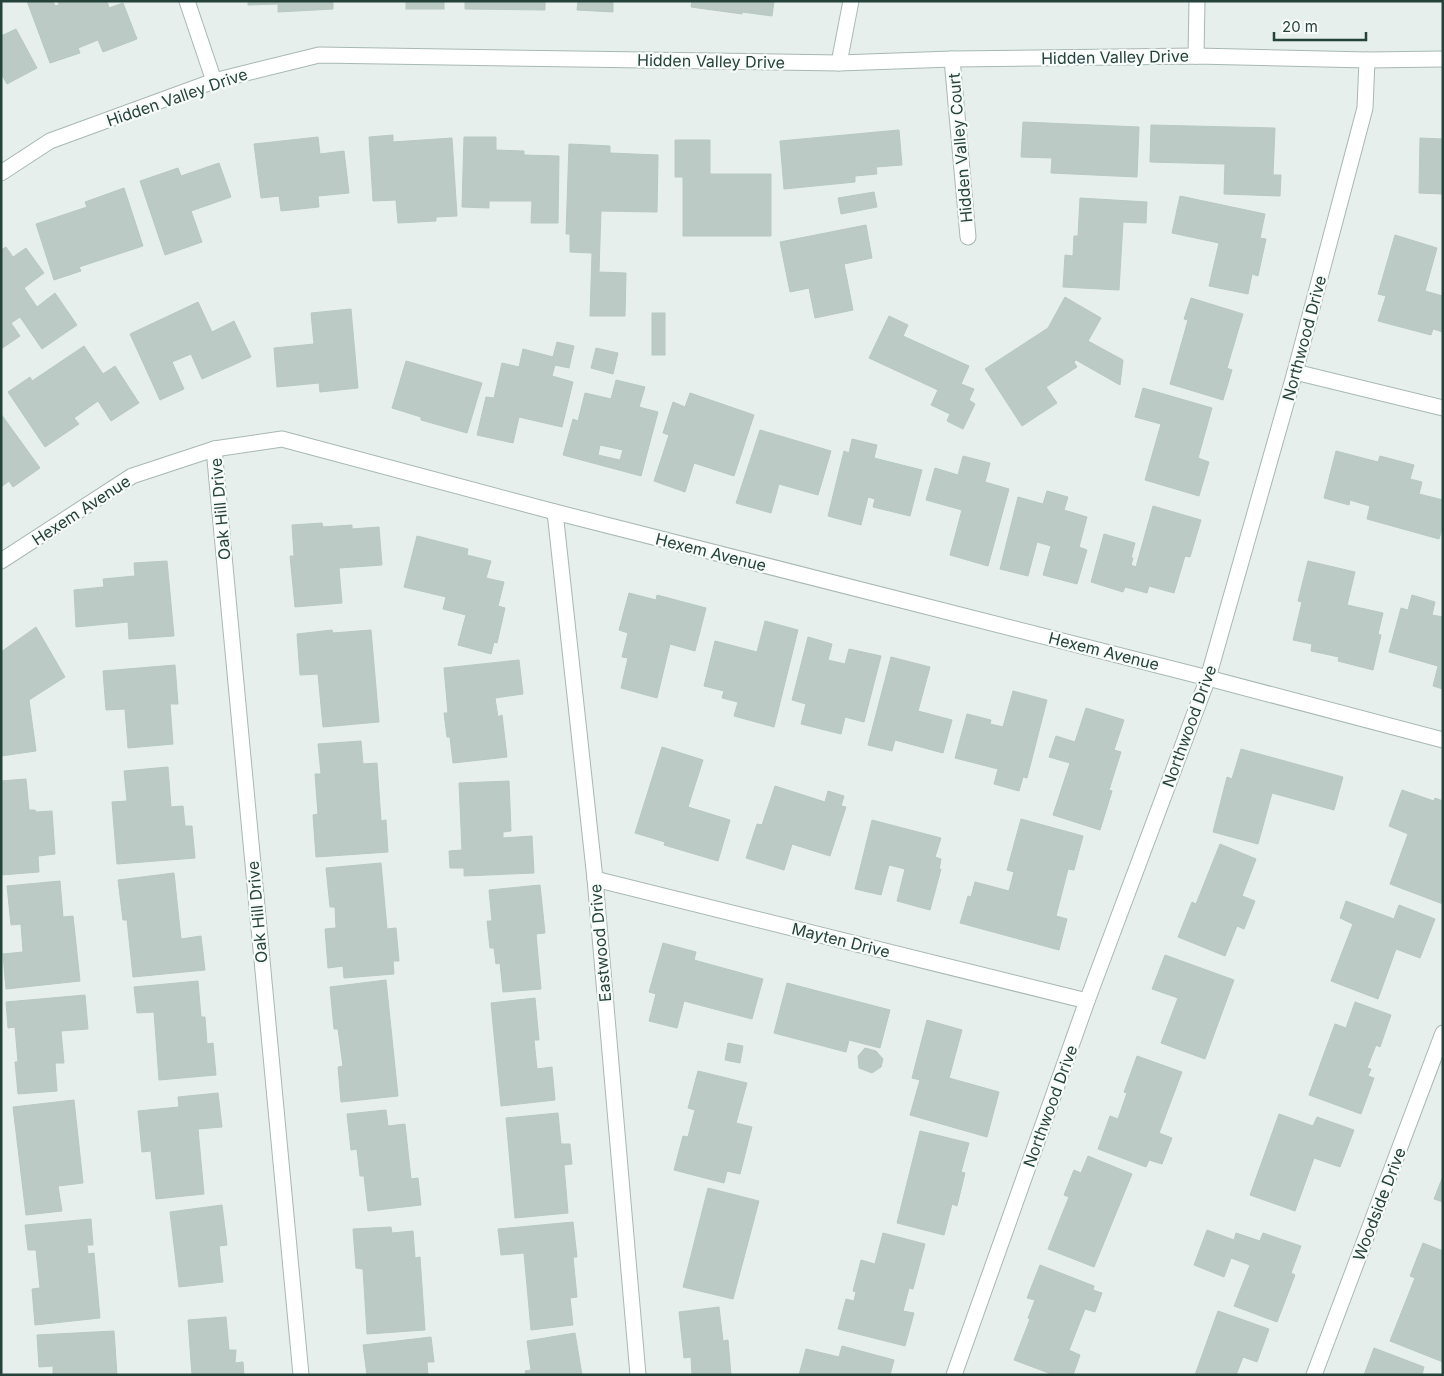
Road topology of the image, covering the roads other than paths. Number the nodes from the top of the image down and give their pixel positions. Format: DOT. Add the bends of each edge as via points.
graph roads {
  1 [pos="187,1"];
  2 [pos="851,1"];
  3 [pos="1197,1"];
  4 [pos="1196,56"];
  5 [pos="952,59"];
  6 [pos="1443,59"];
  7 [pos="1367,60"];
  8 [pos="839,63"];
  9 [pos="214,81"];
  10 [pos="1,173"];
  11 [pos="968,237"];
  12 [pos="1296,372"];
  13 [pos="1443,408"];
  14 [pos="214,449"];
  15 [pos="555,512"];
  16 [pos="1,561"];
  17 [pos="1208,678"];
  18 [pos="1443,740"];
  19 [pos="595,880"];
  20 [pos="1087,1001"];
  21 [pos="1443,1033"];
  22 [pos="300,1375"];
  23 [pos="638,1375"];
  24 [pos="954,1375"];
  25 [pos="1314,1375"];
  1 -- 9 [label="street"];
  2 -- 8 [label="street"];
  3 -- 4 [label="street"];
  4 -- 5 [label="street, Hidden Valley Drive"];
  4 -- 7 [label="street, Hidden Valley Drive"];
  5 -- 8 [label="street, Hidden Valley Drive"];
  5 -- 11 [label="street, Hidden Valley Court"];
  6 -- 7 [label="street, Hidden Valley Drive"];
  7 -- 12 [label="street, Northwood Drive" via="1365,108"];
  8 -- 9 [label="street, Hidden Valley Drive" via="319,55"];
  9 -- 10 [label="street, Hidden Valley Drive" via="50,142"];
  12 -- 13 [label="street"];
  12 -- 17 [label="street, Northwood Drive"];
  14 -- 15 [label="street, Hexem Avenue" via="282,439"];
  14 -- 16 [label="street, Hexem Avenue" via="132,476"];
  14 -- 22 [label="street, Oak Hill Drive"];
  15 -- 17 [label="street, Hexem Avenue"];
  15 -- 19 [label="street, Eastwood Drive"];
  17 -- 18 [label="street, Hexem Avenue"];
  17 -- 20 [label="street, Northwood Drive"];
  19 -- 20 [label="street, Mayten Drive"];
  19 -- 23 [label="street, Eastwood Drive"];
  20 -- 24 [label="street, Northwood Drive"];
  21 -- 25 [label="street, Woodside Drive"];
}
